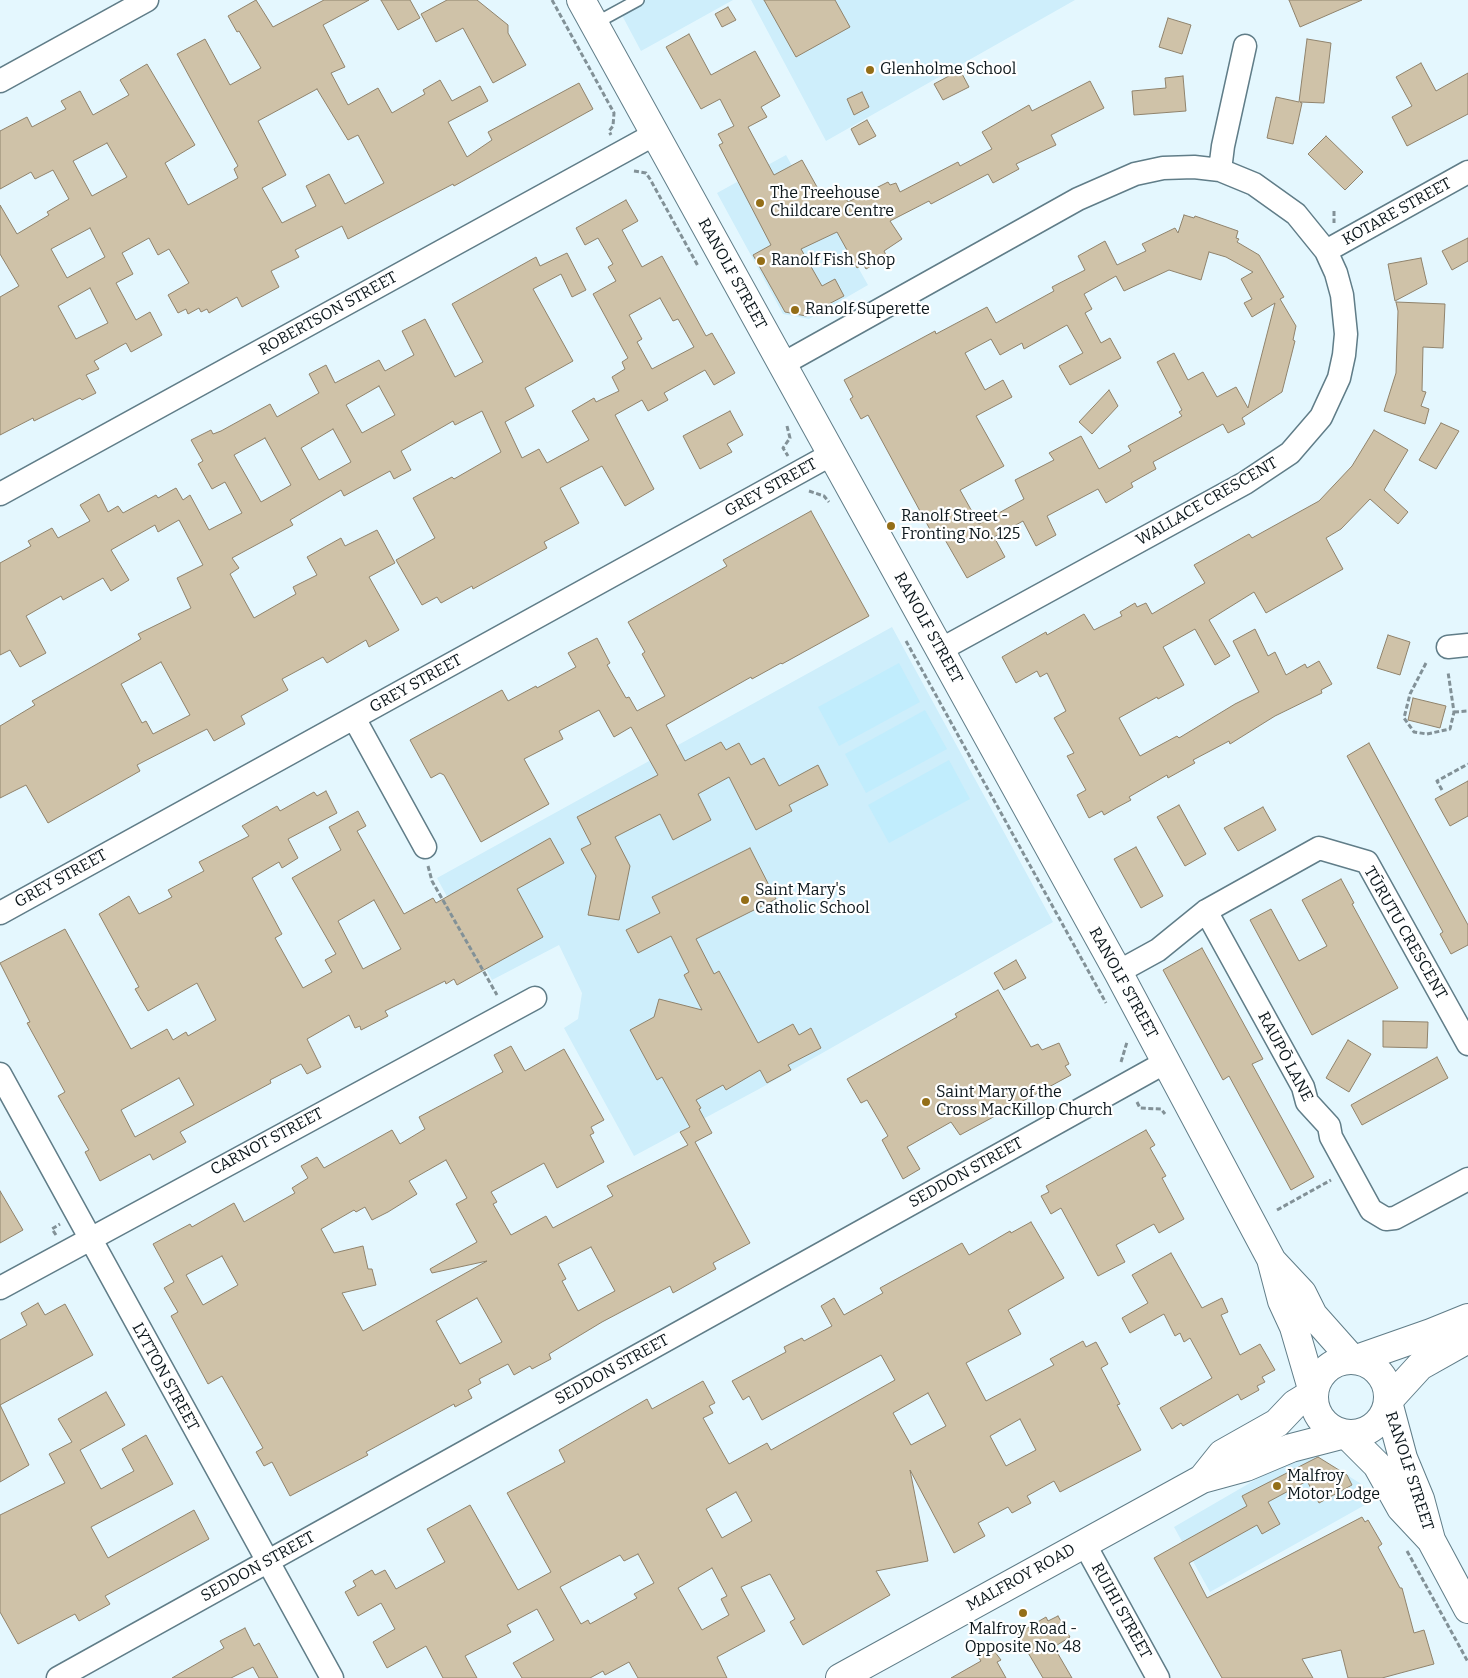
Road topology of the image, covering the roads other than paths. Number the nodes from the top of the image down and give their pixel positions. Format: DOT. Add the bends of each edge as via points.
graph roads {
  1 [pos="147,0"];
  2 [pos="581,0"];
  3 [pos="638,0"];
  4 [pos="594,24"];
  5 [pos="1245,46"];
  6 [pos="0,81"];
  7 [pos="655,134"];
  8 [pos="1220,170"];
  9 [pos="1468,172"];
  10 [pos="1326,251"];
  11 [pos="782,365"];
  12 [pos="832,454"];
  13 [pos="0,494"];
  14 [pos="940,650"];
  15 [pos="354,718"];
  16 [pos="425,848"];
  17 [pos="1206,911"];
  18 [pos="0,913"];
  19 [pos="1118,972"];
  20 [pos="535,998"];
  21 [pos="1468,1044"];
  22 [pos="1166,1062"];
  23 [pos="0,1074"];
  24 [pos="1468,1180"];
  25 [pos="89,1239"];
  26 [pos="1271,1259"];
  27 [pos="0,1288"];
  28 [pos="1468,1318"];
  29 [pos="1468,1339"];
  30 [pos="1353,1360"];
  31 [pos="1313,1392"];
  32 [pos="1388,1401"];
  33 [pos="1346,1434"];
  34 [pos="1202,1479"];
  35 [pos="1431,1540"];
  36 [pos="1084,1543"];
  37 [pos="268,1561"];
  38 [pos="1468,1609"];
  39 [pos="58,1678"];
  40 [pos="332,1678"];
  41 [pos="840,1678"];
  42 [pos="1158,1678"];
  1 -- 6 [label="street"];
  2 -- 4 [label="street, RANOLF STREET"];
  3 -- 4 [label="lane"];
  4 -- 7 [label="street, RANOLF STREET"];
  5 -- 8 [label="street"];
  7 -- 11 [label="street, RANOLF STREET"];
  7 -- 13 [label="street, ROBERTSON STREET"];
  8 -- 10 [label="street, WALLACE CRESCENT" via="1254,184 1274,197 1296,214"];
  8 -- 11 [label="street, WALLACE CRESCENT" via="1163,168 1108,184"];
  9 -- 10 [label="street, KOTARE STREET"];
  10 -- 14 [label="street, WALLACE CRESCENT" via="1342,295 1346,326 1344,355 1339,378 1321,417 1290,453 1245,483"];
  11 -- 12 [label="street, RANOLF STREET"];
  12 -- 14 [label="street, RANOLF STREET"];
  12 -- 15 [label="street, GREY STREET"];
  14 -- 19 [label="street, RANOLF STREET"];
  15 -- 16 [label="street"];
  15 -- 18 [label="street, GREY STREET"];
  17 -- 19 [label="street, TŪRUTU CRESCENT" via="1158,950"];
  17 -- 21 [label="street, TŪRUTU CRESCENT" via="1319,848 1367,862"];
  17 -- 24 [label="street, RAUPŌ LANE" via="1303,1087 1307,1102 1329,1126 1331,1137 1371,1210 1386,1219 1395,1218"];
  19 -- 22 [label="street, RANOLF STREET"];
  20 -- 25 [label="street, CARNOT STREET"];
  22 -- 26 [label="street, RANOLF STREET"];
  22 -- 37 [label="street, SEDDON STREET"];
  23 -- 25 [label="street, LYTTON STREET"];
  25 -- 27 [label="street, CARNOT STREET"];
  25 -- 37 [label="street, LYTTON STREET"];
  26 -- 30 [label="street, RANOLF STREET" via="1302,1293 1314,1314"];
  26 -- 31 [label="street, RANOLF STREET"];
  28 -- 30 [label="street"];
  29 -- 32 [label="street" via="1420,1366"];
  30 -- 31 [label="street" via="1327,1368"];
  30 -- 32 [label="street" via="1364,1362 1379,1374 1388,1391"];
  31 -- 33 [label="street" via="1318,1415 1329,1428"];
  31 -- 34 [label="street, MALFROY ROAD" via="1277,1423 1222,1454"];
  32 -- 33 [label="street" via="1374,1427"];
  32 -- 35 [label="street, RANOLF STREET"];
  33 -- 34 [label="street, MALFROY ROAD" via="1291,1448 1246,1467"];
  33 -- 35 [label="street, RANOLF STREET" via="1376,1465 1401,1508"];
  34 -- 36 [label="street, MALFROY ROAD"];
  35 -- 38 [label="street, RANOLF STREET"];
  36 -- 41 [label="street, MALFROY ROAD"];
  36 -- 42 [label="street, RUIHI STREET"];
  37 -- 39 [label="street, SEDDON STREET"];
  37 -- 40 [label="street, LYTTON STREET"];
}
